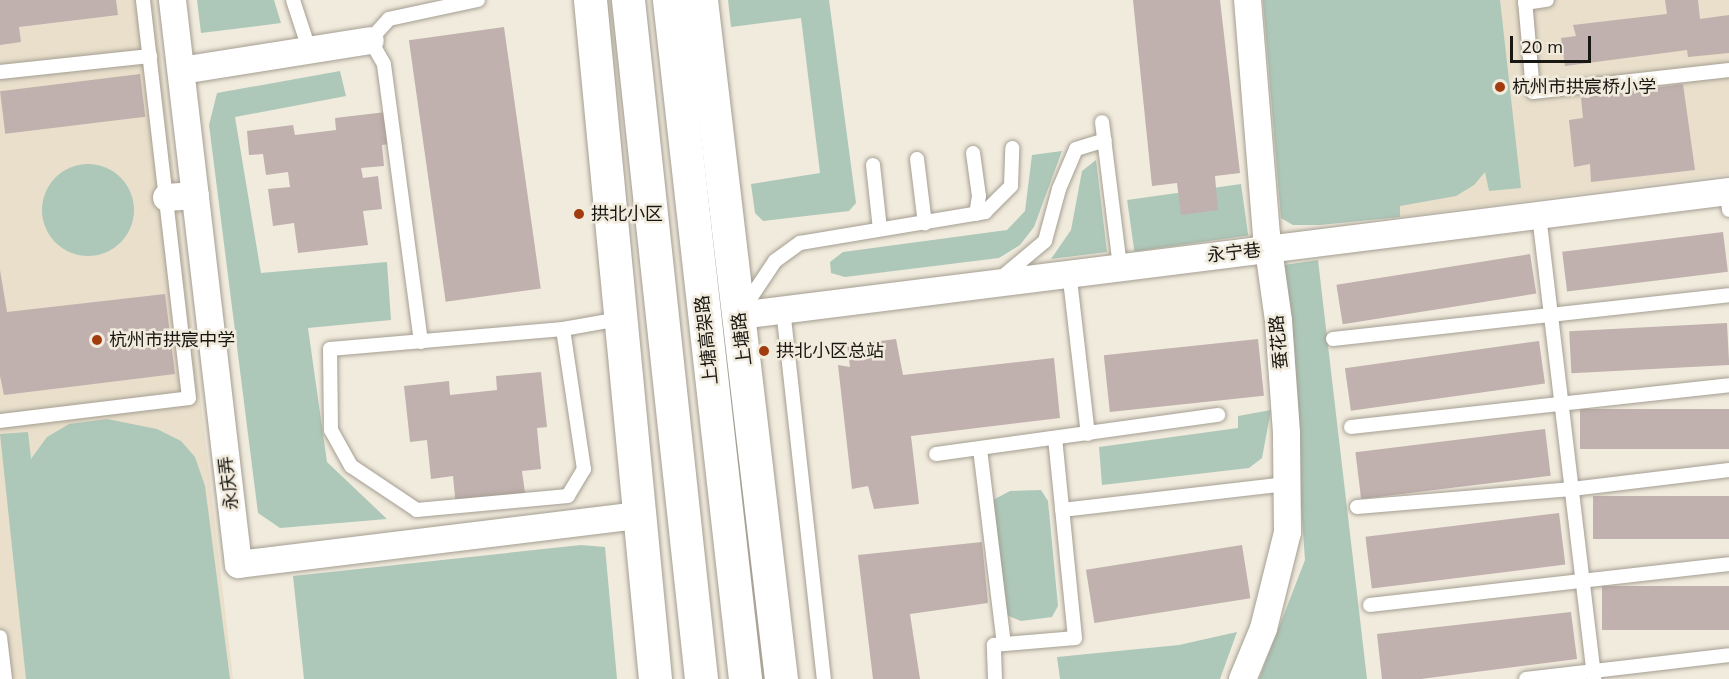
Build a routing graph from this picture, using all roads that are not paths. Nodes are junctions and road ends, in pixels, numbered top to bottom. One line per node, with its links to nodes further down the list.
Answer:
1 (143, 0): 14 (lane)
2 (172, 0): 15 (street, 永庆弄)
3 (293, 0): 13 (lane)
4 (478, 0): 12 (lane)
5 (590, 0): 39 (main road)
6 (628, 0): 67 (main road)
7 (669, 0): 68 (main road, 上塘高架路)
8 (701, 0): 37 (main road, 上塘路)
9 (1247, 0): 31 (street, 蚕花路)
10 (1547, 0): 11 (lane)
11 (1525, 2): 16 (lane)
12 (370, 40): 13 (street); 42 (lane)
13 (309, 50): 15 (street)
14 (150, 56): 17 (lane); 25 (lane)
15 (181, 70): 24 (street, 永庆弄)
16 (1729, 70)
17 (0, 72)
18 (1102, 122): 19 (lane)
19 (1105, 140): 32 (lane); 34 (lane)
20 (1012, 148): 27 (lane)
21 (973, 153): 27 (lane)
22 (916, 159): 29 (lane)
23 (873, 165): 30 (lane)
24 (195, 195): 25 (street); 57 (street, 永庆弄)
25 (166, 197): 46 (lane)
26 (1728, 197): 28 (street, 永宁巷)
27 (976, 214): 29 (lane)
28 (1539, 215): 31 (street, 永宁巷); 38 (lane)
29 (925, 224): 30 (lane)
30 (880, 229): 37 (lane)
31 (1268, 249): 32 (street, 永宁巷); 53 (street, 蚕花路)
32 (1120, 266): 33 (street, 永宁巷)
33 (1069, 271): 34 (street, 永宁巷); 48 (lane)
34 (996, 280): 36 (street, 永宁巷)
35 (1729, 295): 38 (lane)
36 (783, 309): 37 (street, 永宁巷); 70 (lane)
37 (739, 315): 69 (main road, 上塘路)
38 (1551, 315): 41 (lane); 44 (lane)
39 (620, 320): 40 (lane); 57 (main road)
40 (563, 329): 42 (lane); 42 (lane)
41 (1333, 339)
42 (421, 342)
43 (1729, 385): 44 (lane)
44 (1562, 404): 47 (lane); 54 (lane)
45 (1218, 415): 48 (lane)
46 (0, 421)
47 (1351, 427)
48 (1088, 434): 49 (lane)
49 (1055, 439): 50 (lane); 56 (lane)
50 (980, 449): 51 (lane); 62 (lane)
51 (936, 454)
52 (1729, 470): 54 (lane)
53 (1287, 484): 56 (lane); 72 (street, 蚕花路)
54 (1572, 489): 55 (lane); 59 (lane)
55 (1357, 507)
56 (1062, 510): 62 (lane)
57 (639, 515): 66 (main road)
58 (1729, 564): 59 (lane)
59 (1582, 581): 60 (lane); 64 (lane)
60 (1371, 605)
61 (0, 637): 65 (lane)
62 (1004, 644): 71 (lane)
63 (1729, 655): 64 (lane)
64 (1594, 675): 73 (lane)
65 (5, 679)
66 (655, 679)
67 (700, 679)
68 (746, 679)
69 (781, 679)
70 (824, 679)
71 (995, 679)
72 (1242, 679)
73 (1526, 679)

